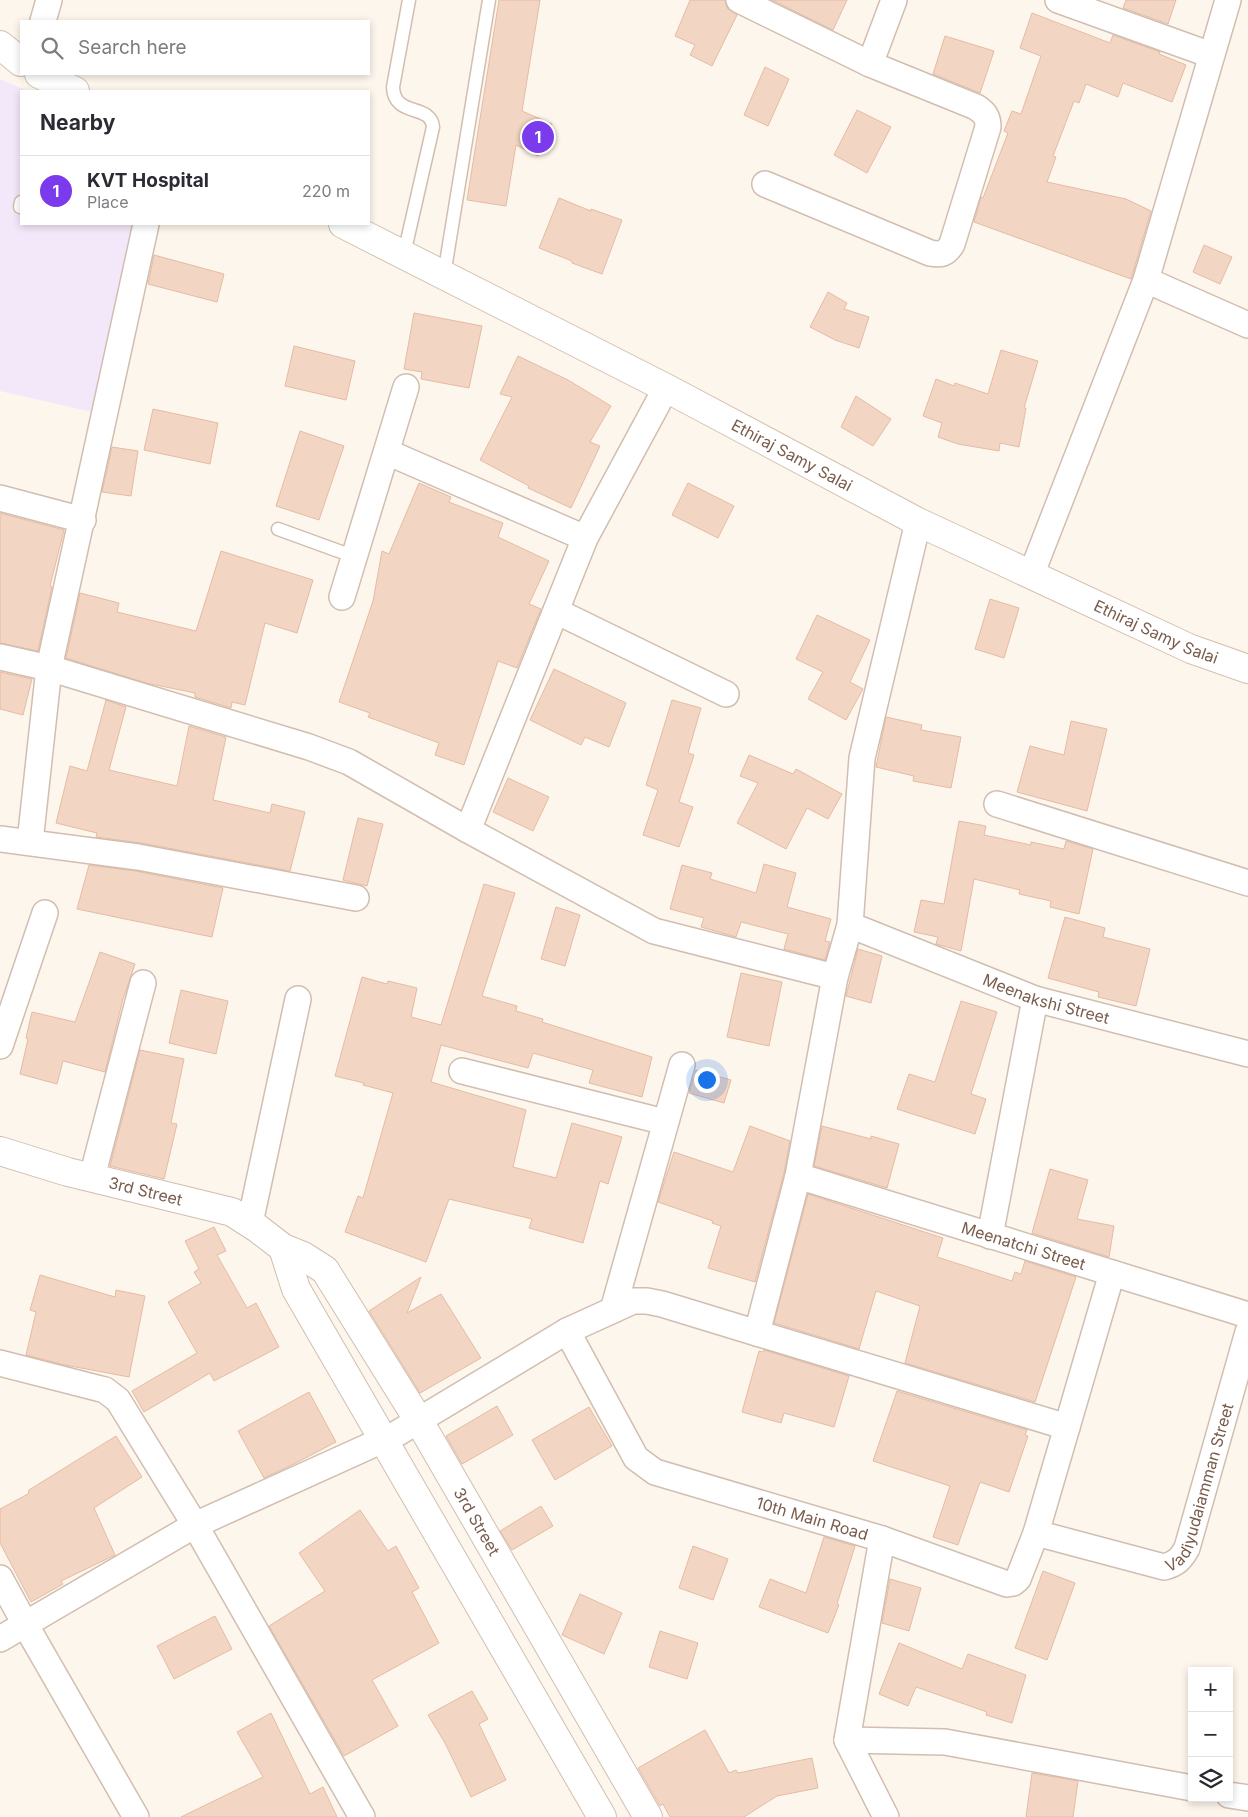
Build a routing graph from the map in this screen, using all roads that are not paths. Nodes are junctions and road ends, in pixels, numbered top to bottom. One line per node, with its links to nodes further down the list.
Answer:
1 (49, 0): 8 (street)
2 (409, 0): 16 (lane)
3 (490, 0): 17 (lane)
4 (739, 0): 12 (street)
5 (894, 0): 12 (street)
6 (1058, 0): 10 (street)
7 (1228, 0): 10 (street)
8 (43, 20)
9 (0, 45): 11 (street)
10 (1211, 55): 18 (street)
11 (20, 61)
12 (870, 64): 13 (street)
13 (765, 184)
14 (146, 225): 24 (street)
15 (346, 225): 16 (street, Ethiraj Samy Salai)
16 (404, 254): 17 (street, Ethiraj Samy Salai)
17 (444, 275): 21 (street, Ethiraj Samy Salai)
18 (1146, 280): 19 (street); 29 (street)
19 (1248, 325)
20 (406, 387): 22 (street)
21 (666, 388): 25 (street, Ethiraj Samy Salai); 27 (street)
22 (387, 452): 27 (street); 28 (street)
23 (0, 498): 24 (street)
24 (83, 520): 33 (street)
25 (918, 522): 29 (street, Ethiraj Samy Salai); 43 (street)
26 (278, 529): 28 (lane)
27 (585, 538): 31 (street)
28 (355, 556): 30 (street)
29 (1031, 575): 34 (street, Ethiraj Samy Salai)
30 (342, 598)
31 (556, 612): 35 (street); 37 (street)
32 (0, 657): 33 (street)
33 (49, 668): 37 (street); 39 (street)
34 (1248, 669)
35 (726, 694)
36 (997, 804): 40 (street)
37 (468, 830): 44 (street)
38 (0, 839): 39 (street)
39 (30, 842): 41 (street)
40 (1248, 883)
41 (356, 898)
42 (45, 913): 48 (street)
43 (850, 925): 44 (street); 47 (street, Meenakshi Street)
44 (835, 977): 54 (street)
45 (143, 984): 55 (street)
46 (298, 999): 56 (street)
47 (1035, 999): 49 (street, Meenakshi Street); 57 (street)
48 (0, 1046)
49 (1248, 1054)
50 (682, 1065): 52 (street)
51 (462, 1072): 52 (street)
52 (665, 1122): 60 (street)
53 (0, 1151): 55 (street, 3rd Street)
54 (798, 1176): 57 (street, Meenatchi Street); 64 (street)
55 (92, 1177): 56 (street, 3rd Street)
56 (250, 1224): 58 (street, 3rd Street)
57 (990, 1236): 59 (street, Meenatchi Street)
58 (283, 1248): 66 (street, 3rd Street); 68 (street)
59 (1112, 1273): 61 (street, Meenatchi Street); 67 (street)
60 (613, 1310): 62 (street); 64 (street)
61 (1248, 1315)
62 (568, 1331): 66 (street); 71 (street, 10th Main Road)
63 (1248, 1332): 70 (street, Vadiyudaiamman Street)
64 (757, 1333): 67 (street)
65 (0, 1364): 69 (street)
66 (419, 1421): 68 (street); 82 (street, 3rd Street)
67 (1067, 1428): 70 (street)
68 (382, 1440): 69 (street); 81 (street)
69 (195, 1525): 73 (street); 80 (street)
70 (1036, 1533): 71 (street)
71 (882, 1539): 75 (street, 10th Main Road)
72 (0, 1578): 73 (street)
73 (25, 1624): 74 (street); 79 (street)
74 (0, 1639)
75 (847, 1740): 76 (street); 83 (street)
76 (1188, 1787)
77 (1233, 1796): 78 (street)
78 (1248, 1798)
79 (136, 1817)
80 (362, 1817)
81 (602, 1817)
82 (648, 1817)
83 (886, 1817)

